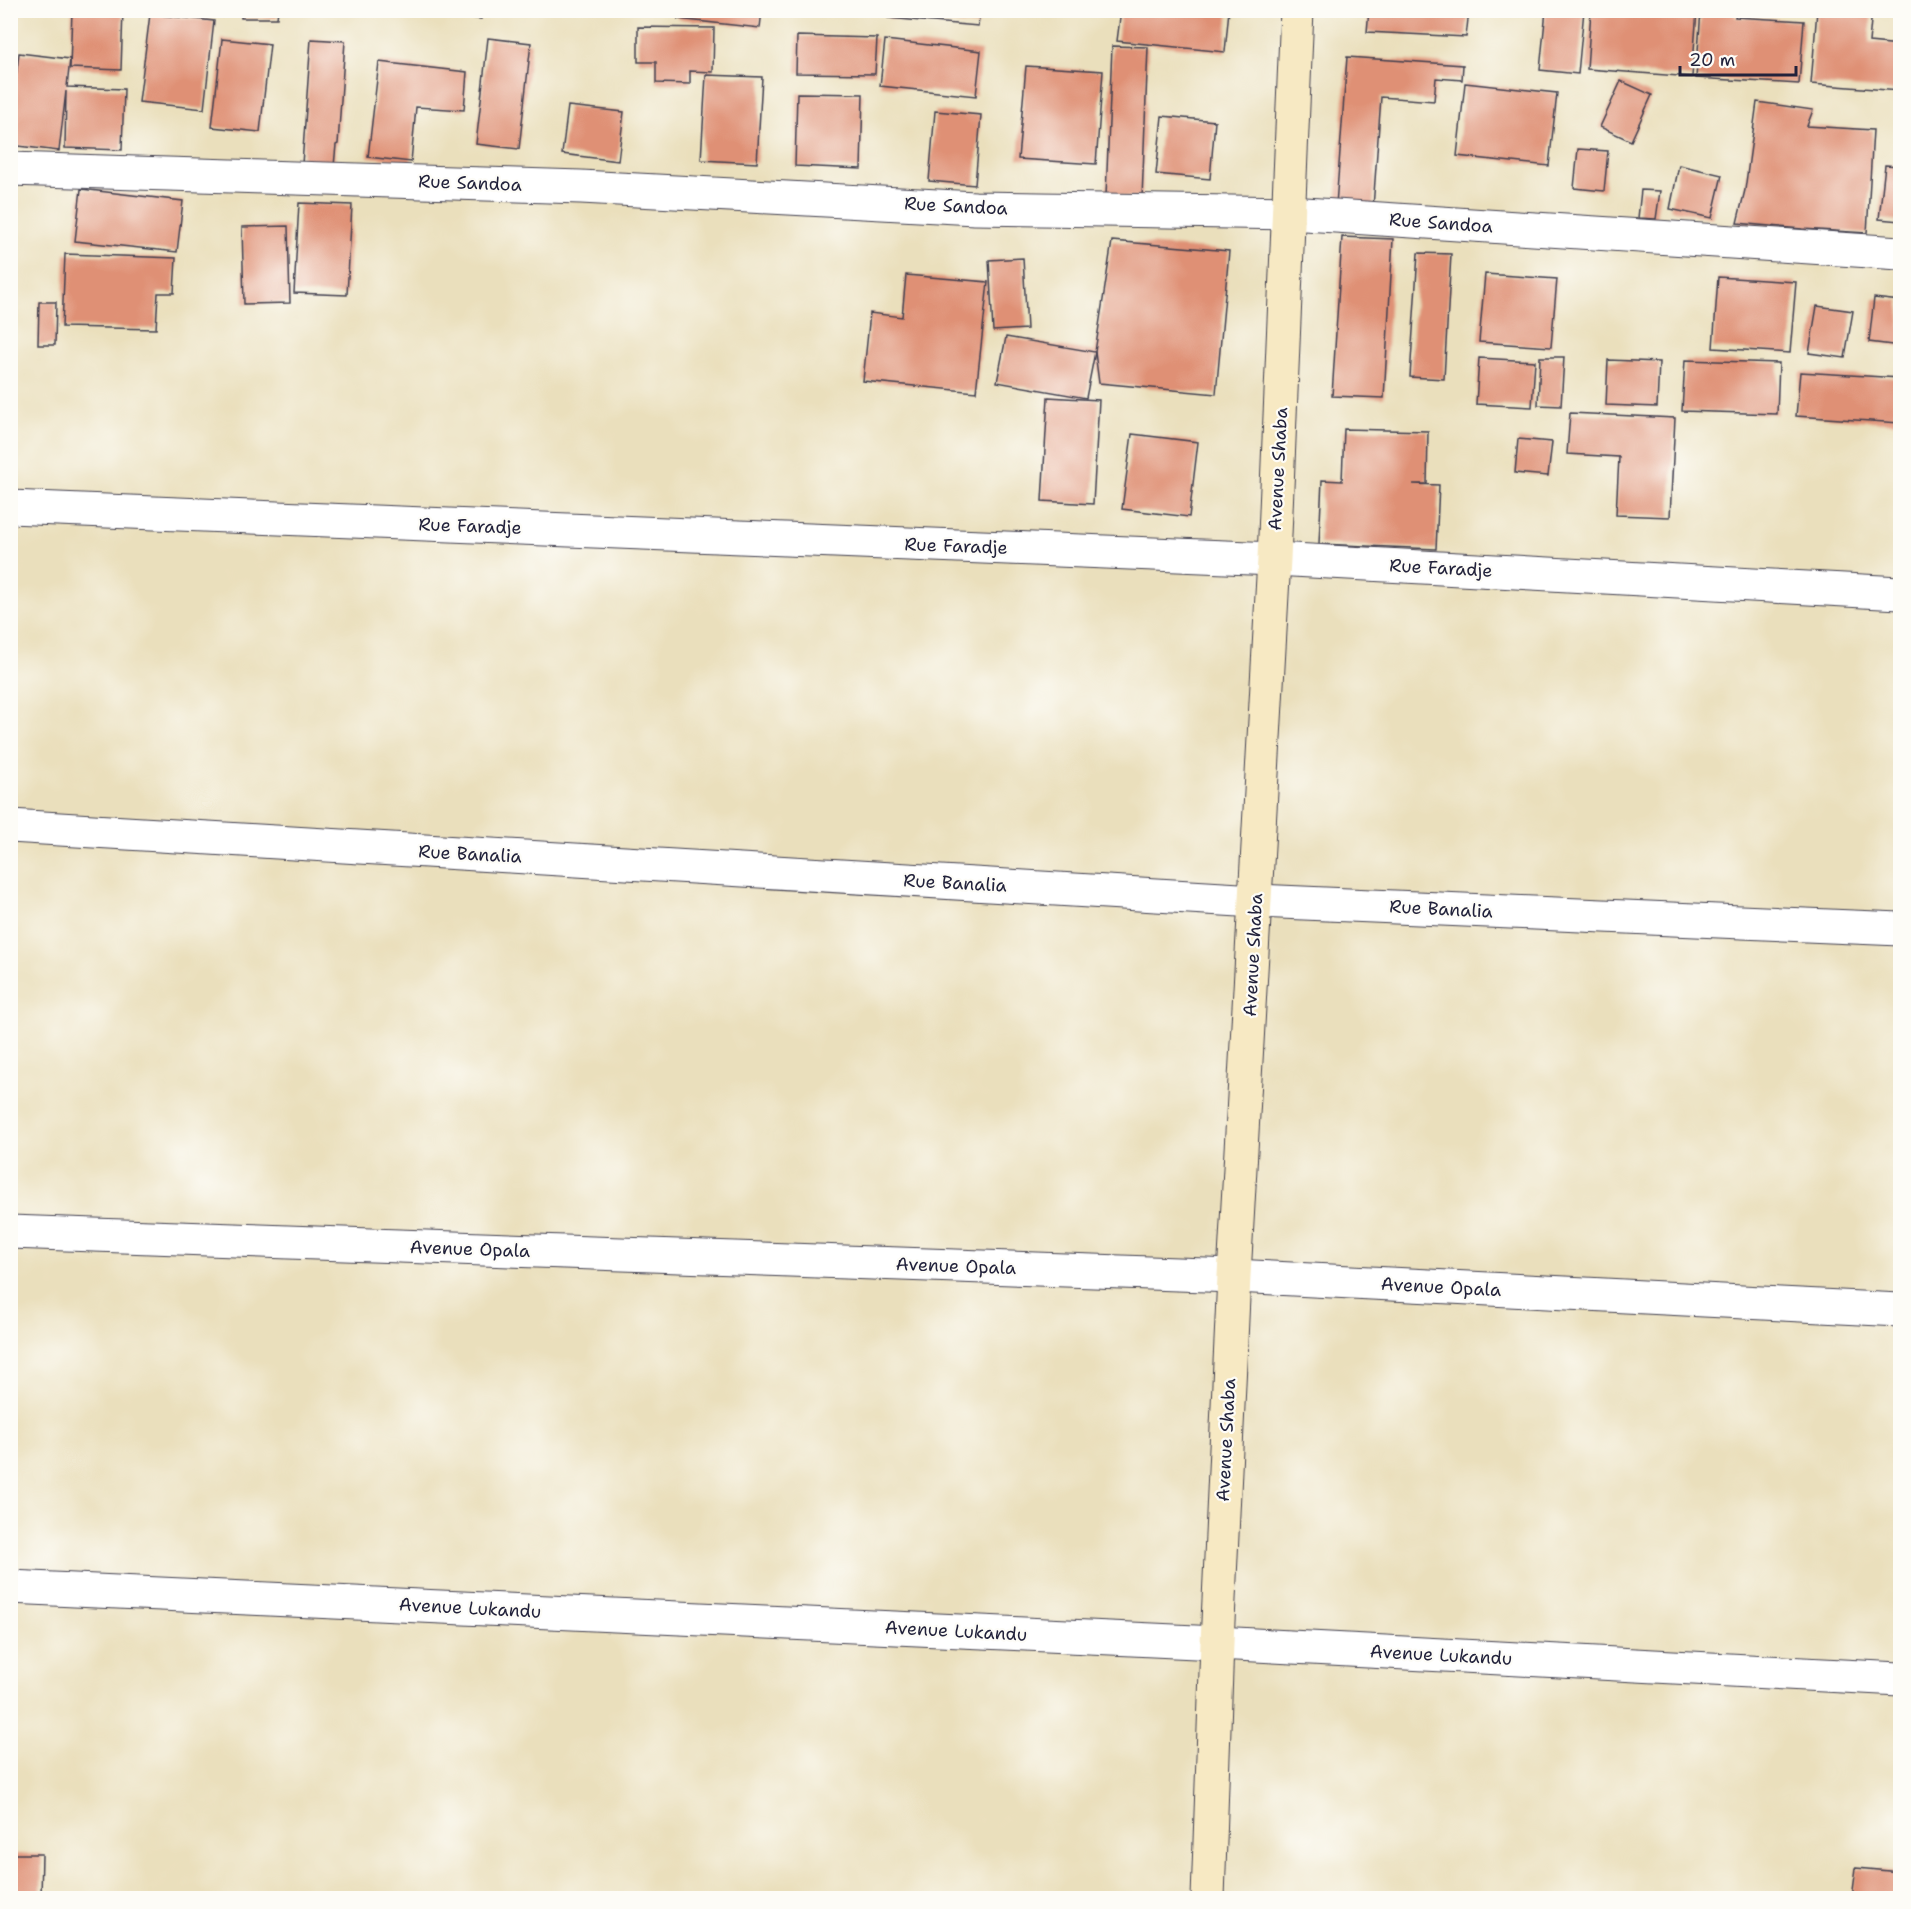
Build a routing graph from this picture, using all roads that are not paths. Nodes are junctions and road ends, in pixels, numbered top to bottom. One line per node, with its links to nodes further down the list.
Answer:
1 (1298, 10): 3 (street, Avenue Shaba)
2 (10, 169): 3 (street, Rue Sandoa)
3 (1290, 213): 4 (street, Rue Sandoa); 6 (street, Avenue Shaba)
4 (1900, 253)
5 (10, 507): 6 (street, Rue Faradje)
6 (1274, 559): 7 (street, Rue Faradje); 9 (street, Avenue Shaba)
7 (1900, 593)
8 (10, 826): 9 (street, Rue Banalia)
9 (1256, 901): 10 (street, Rue Banalia); 12 (street, Avenue Shaba)
10 (1900, 929)
11 (10, 1232): 12 (street, Avenue Opala)
12 (1234, 1276): 13 (street, Avenue Opala); 15 (street, Avenue Shaba)
13 (1900, 1310)
14 (10, 1587): 15 (street, Avenue Lukandu)
15 (1217, 1643): 16 (street, Avenue Lukandu); 17 (street, Avenue Shaba)
16 (1900, 1679)
17 (1208, 1899)

